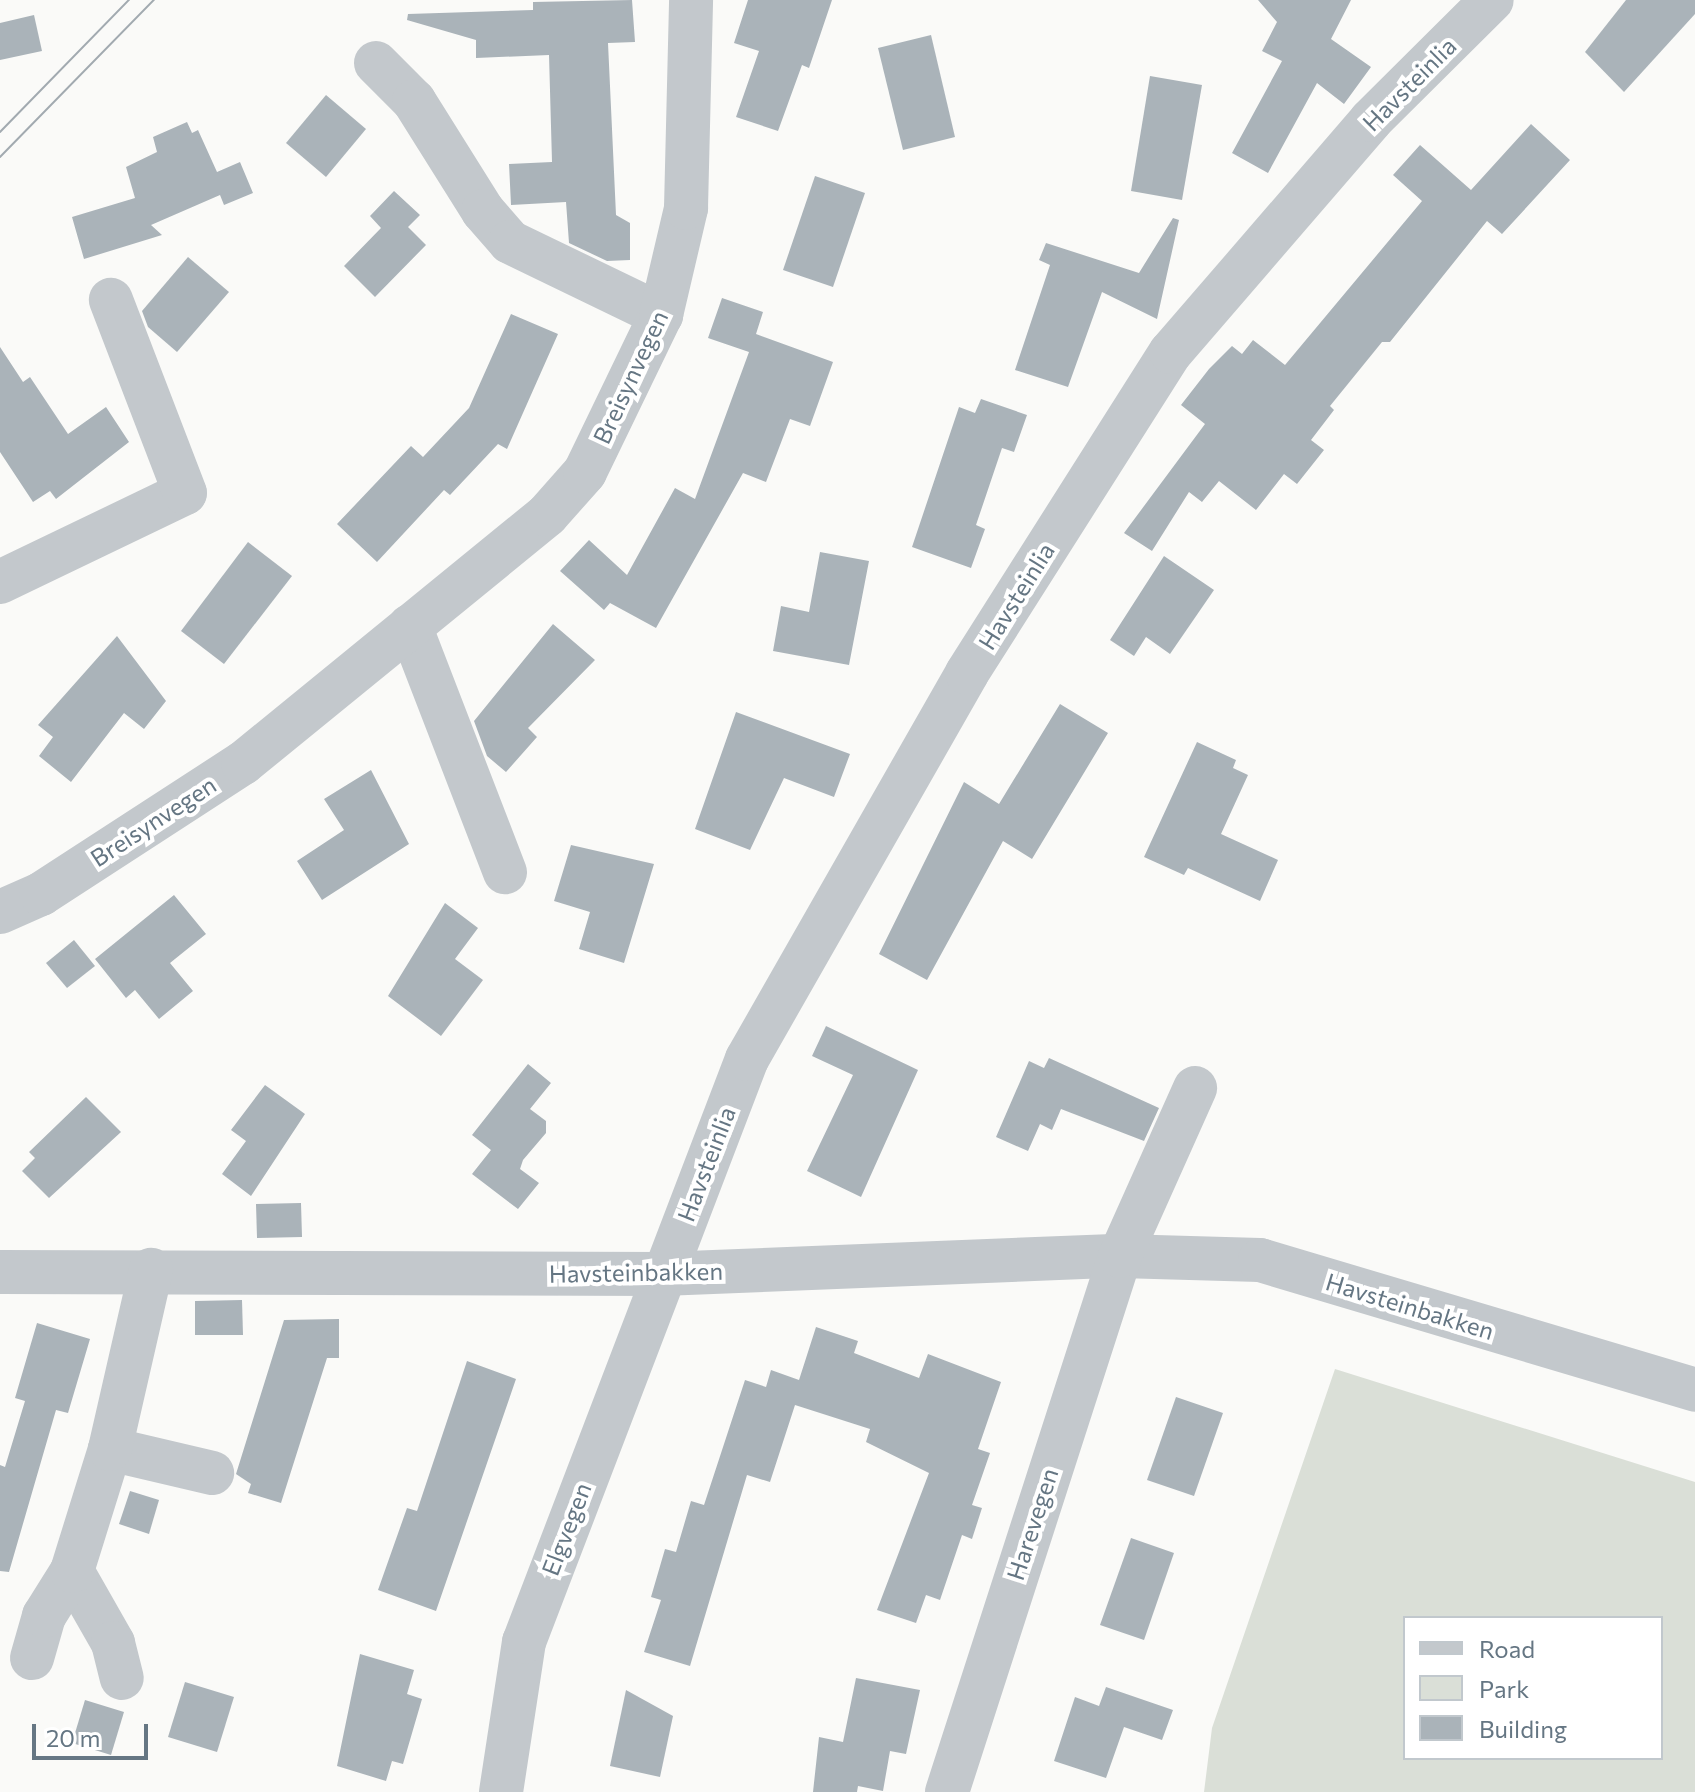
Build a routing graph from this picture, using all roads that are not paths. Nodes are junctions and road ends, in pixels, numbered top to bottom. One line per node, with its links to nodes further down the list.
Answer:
1 (691, 0): 5 (street, Breisynvegen)
2 (1492, 0): 14 (street, Havsteinlia)
3 (376, 63): 5 (street)
4 (111, 300): 6 (street)
5 (661, 315): 7 (street, Breisynvegen)
6 (0, 582)
7 (410, 626): 8 (street); 9 (street, Breisynvegen)
8 (505, 872)
9 (0, 912)
10 (1195, 1088): 11 (street)
11 (1120, 1256): 14 (street, Havsteinbakken); 15 (street, Havsteinbakken); 22 (street, Harevegen)
12 (151, 1270): 13 (street, Havsteinbakken); 14 (street, Havsteinbakken); 16 (street)
13 (0, 1272)
14 (662, 1274): 21 (street, Elgvegen)
15 (1695, 1390)
16 (110, 1449): 17 (street); 18 (street)
17 (212, 1473)
18 (72, 1571): 19 (street); 20 (street)
19 (32, 1658)
20 (122, 1678)
21 (501, 1792)
22 (947, 1792)

